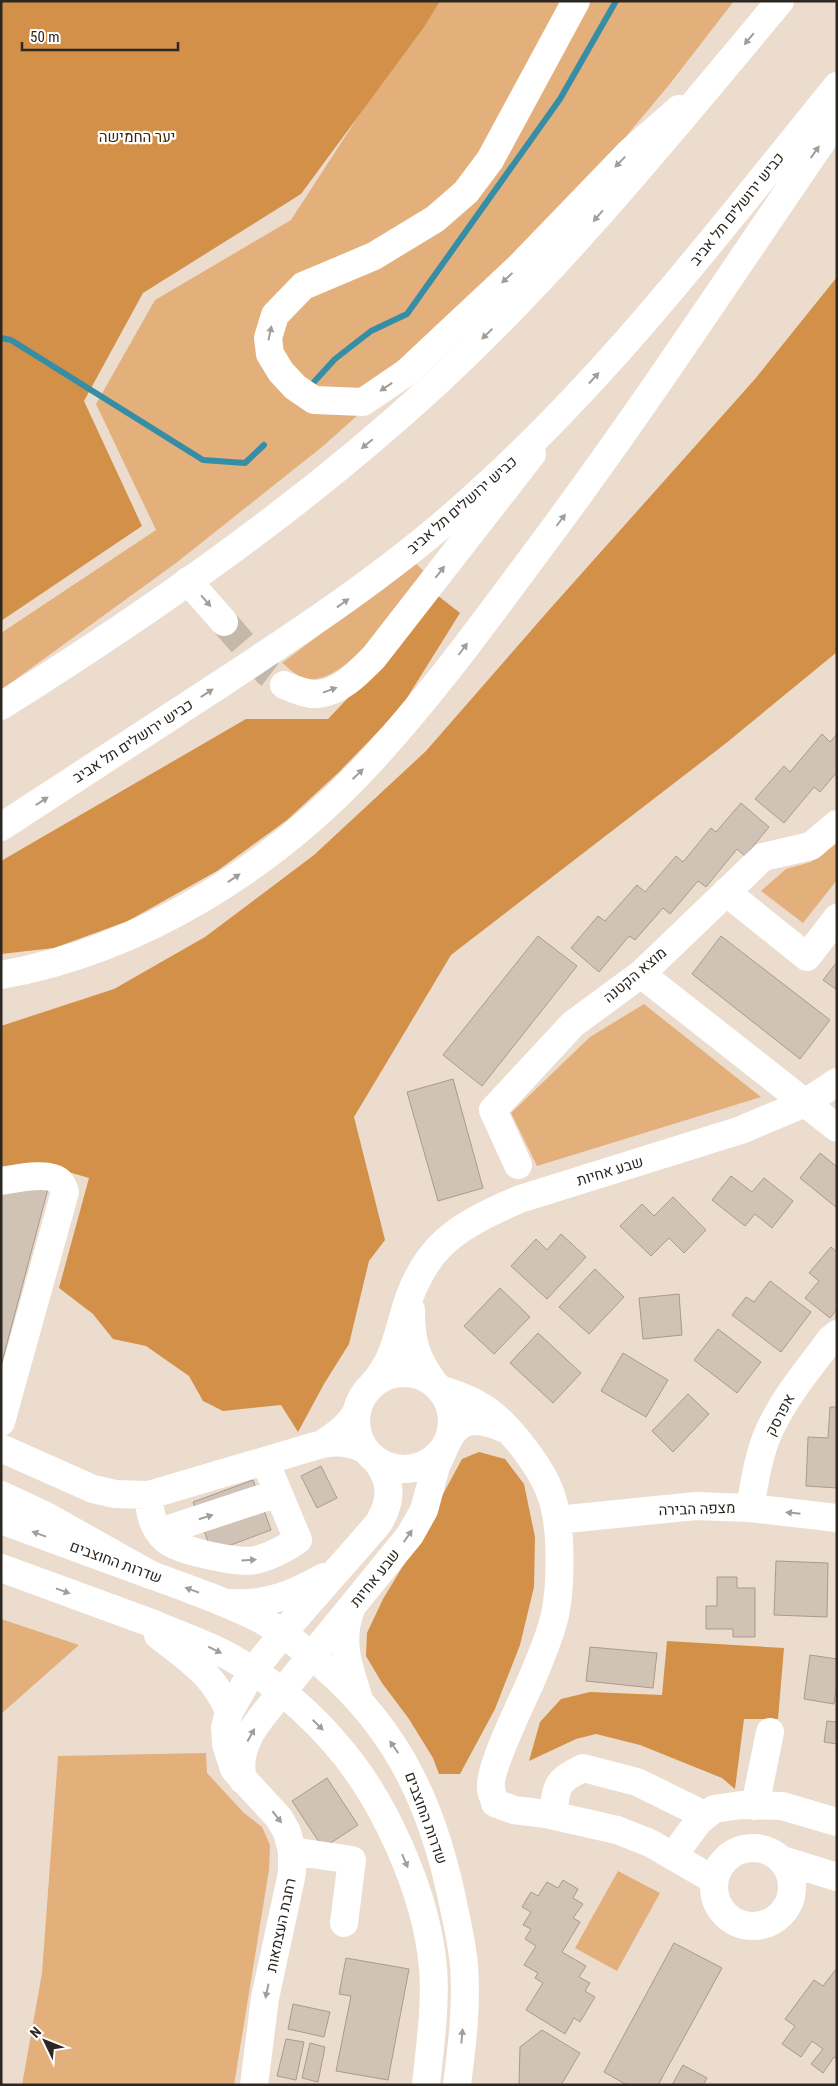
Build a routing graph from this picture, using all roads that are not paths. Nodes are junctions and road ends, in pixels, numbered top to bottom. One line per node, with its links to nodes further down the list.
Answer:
1 (576, 1): 3 (main road, one-way to 1)
2 (780, 1): 3 (main road, one-way to 3)
3 (722, 71): 7 (main road, one-way to 7)
4 (837, 86): 6 (main road, כביש ירושלים תל אביב, one-way to 4)
5 (837, 120): 14 (main road, one-way to 5)
6 (575, 398): 9 (main road, one-way to 6); 12 (main road, כביש ירושלים תל אביב, one-way to 6)
7 (188, 581): 8 (main road, one-way to 8); 10 (main road)
8 (224, 622)
9 (284, 685)
10 (1, 706)
11 (837, 824): 13 (main road, מוצא הקטנה)
12 (1, 828)
13 (726, 892): 15 (main road); 16 (main road, מוצא הקטנה)
14 (192, 904): 17 (main road); 18 (main road)
15 (837, 918)
16 (641, 974): 20 (main road); 22 (main road, מוצא הקטנה)
17 (1, 975)
18 (1, 994)
19 (837, 1082): 20 (main road, שבע אחיות)
20 (805, 1103): 21 (main road); 24 (main road, שבע אחיות)
21 (837, 1128)
22 (518, 1164)
23 (1, 1181): 29 (main road)
24 (411, 1294): 26 (main road, שבע אחיות); 27 (main road, שבע אחיות)
25 (837, 1334): 39 (main road, אפרסק)
26 (372, 1385): 27 (main road); 28 (main road)
27 (437, 1386): 30 (main road); 31 (main road)
28 (357, 1411): 32 (main road); 34 (main road)
29 (1, 1422)
30 (516, 1438): 31 (main road); 42 (main road)
31 (447, 1442): 34 (main road); 48 (main road, שבע אחיות, one-way to 31)
32 (322, 1444): 34 (main road); 35 (main road)
33 (1, 1448): 37 (main road)
34 (371, 1456): 44 (main road)
35 (265, 1461): 36 (main road); 37 (main road)
36 (278, 1493): 43 (main road, one-way to 36); 43 (main road, one-way to 36)
37 (149, 1495): 43 (main road)
38 (1, 1496): 46 (main road)
39 (750, 1508): 40 (main road, מצפה הבירה, one-way to 39); 42 (main road, מצפה הבירה)
40 (837, 1518)
41 (1, 1520): 46 (main road, שדרות החוצבים, one-way to 41)
42 (557, 1520): 59 (main road)
43 (160, 1532)
44 (342, 1566): 47 (main road); 50 (main road)
45 (1, 1568): 49 (main road, one-way to 49)
46 (151, 1575): 47 (main road, שדרות החוצבים, one-way to 46)
47 (224, 1603): 50 (main road, שדרות החוצבים)
48 (352, 1607): 51 (main road, שבע אחיות); 54 (main road)
49 (138, 1618): 52 (main road, one-way to 52); 55 (main road)
50 (283, 1633): 51 (main road, שדרות החוצבים); 52 (main road)
51 (311, 1655): 53 (main road, שבע אחיות); 54 (main road, שדרות החוצבים)
52 (252, 1672): 53 (main road); 55 (main road, רחבת העצמאות)
53 (282, 1692): 57 (main road, one-way to 53); 69 (main road, one-way to 69)
54 (360, 1702): 70 (main road, שדרות החוצבים, one-way to 54)
55 (229, 1712): 57 (main road, רחבת העצמאות)
56 (770, 1732): 58 (main road)
57 (244, 1781): 62 (main road, רחבת העצמאות, one-way to 62)
58 (755, 1806): 60 (main road); 61 (main road)
59 (553, 1815): 60 (main road); 63 (main road)
60 (698, 1822): 63 (main road)
61 (837, 1822)
62 (292, 1851): 67 (main road); 68 (main road, רחבת העצמאות, one-way to 68)
63 (673, 1856): 66 (main road)
64 (782, 1860): 65 (main road); 66 (main road); 66 (main road)
65 (837, 1877)
66 (714, 1880)
67 (344, 1923)
68 (254, 2085)
69 (426, 2085)
70 (457, 2085)

